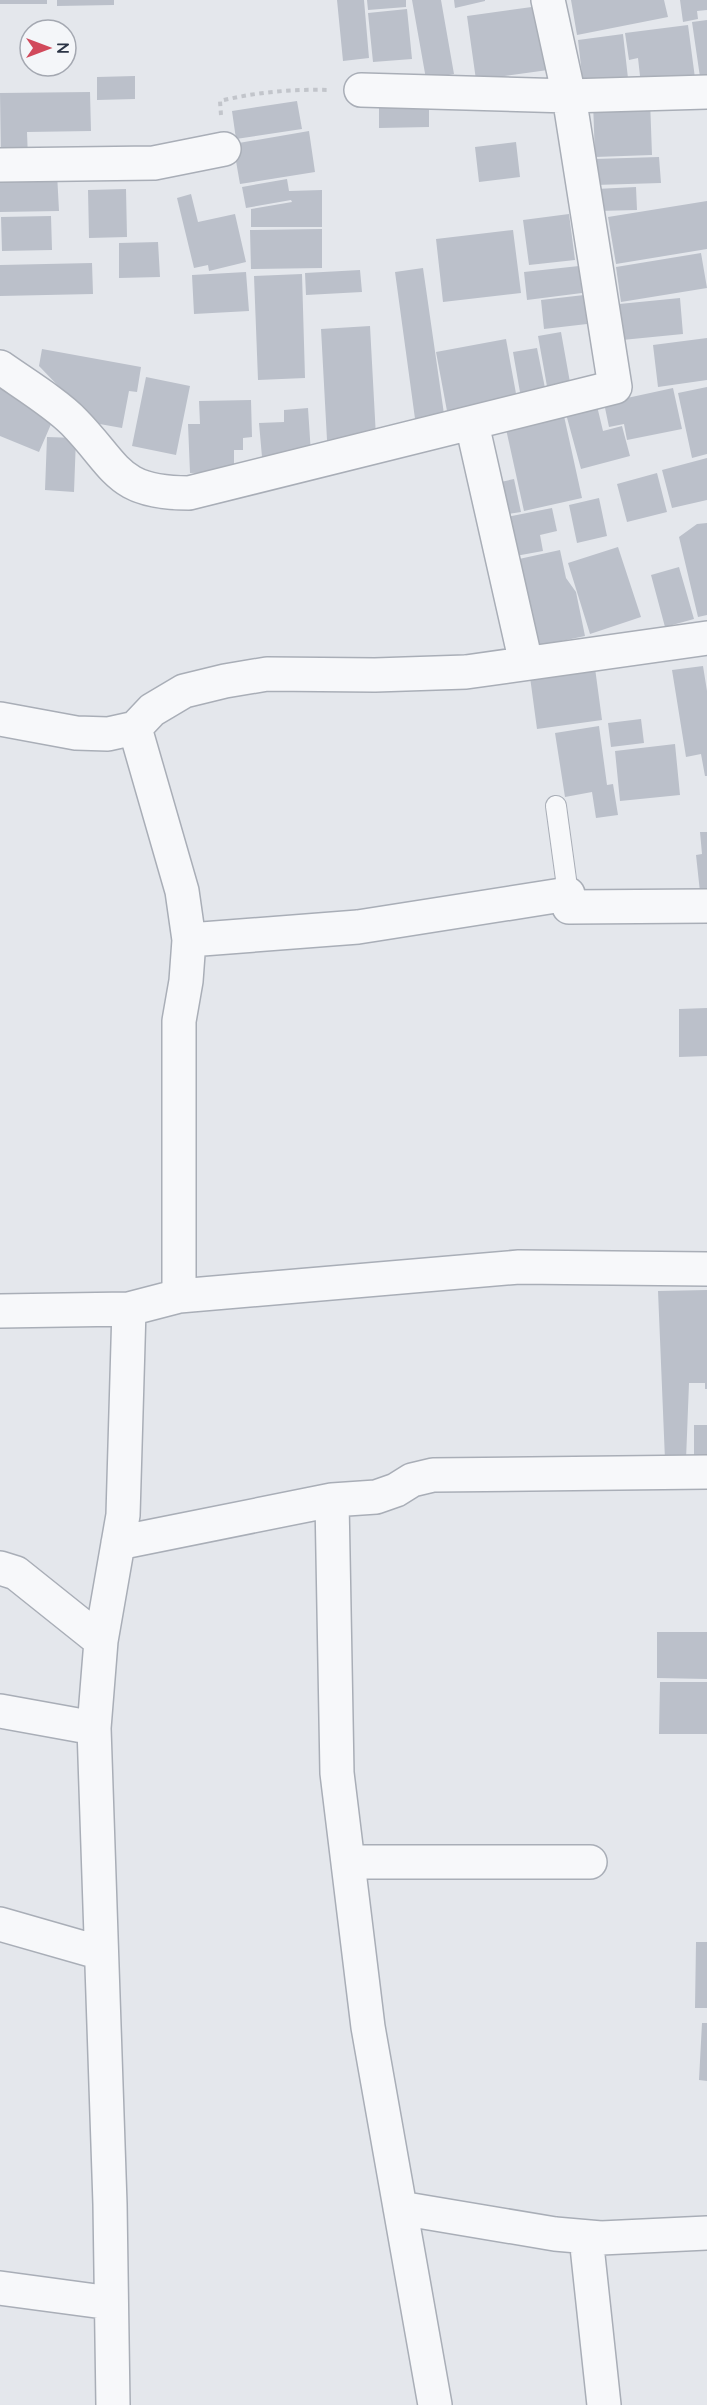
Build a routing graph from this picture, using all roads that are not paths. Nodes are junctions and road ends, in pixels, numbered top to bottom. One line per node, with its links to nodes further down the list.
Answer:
1 (548, 0): 4 (street)
2 (361, 90): 4 (street)
3 (707, 92): 4 (street)
4 (569, 96): 8 (street)
5 (224, 149): 6 (street)
6 (0, 165)
7 (0, 367): 8 (street)
8 (472, 424): 10 (street)
9 (707, 638): 10 (street)
10 (526, 663): 12 (street)
11 (0, 719): 12 (street)
12 (135, 728): 16 (street)
13 (556, 806): 14 (lane)
14 (568, 894): 15 (street); 16 (street)
15 (707, 906)
16 (189, 940): 18 (street)
17 (707, 1269): 18 (street)
18 (179, 1296): 19 (street)
19 (129, 1309): 20 (street); 23 (street)
20 (0, 1311)
21 (707, 1472): 22 (street)
22 (332, 1500): 23 (street); 28 (street)
23 (118, 1543): 25 (street)
24 (0, 1568): 25 (street)
25 (100, 1641): 27 (street)
26 (0, 1711): 27 (street)
27 (94, 1728): 31 (street)
28 (348, 1862): 29 (street); 32 (street)
29 (590, 1862)
30 (0, 1924): 31 (street)
31 (101, 1953): 36 (street)
32 (400, 2208): 34 (street); 38 (street)
33 (707, 2233): 34 (street)
34 (586, 2236): 39 (street)
35 (0, 2288): 36 (street)
36 (111, 2303): 37 (street)
37 (113, 2405)
38 (435, 2405)
39 (604, 2405)

